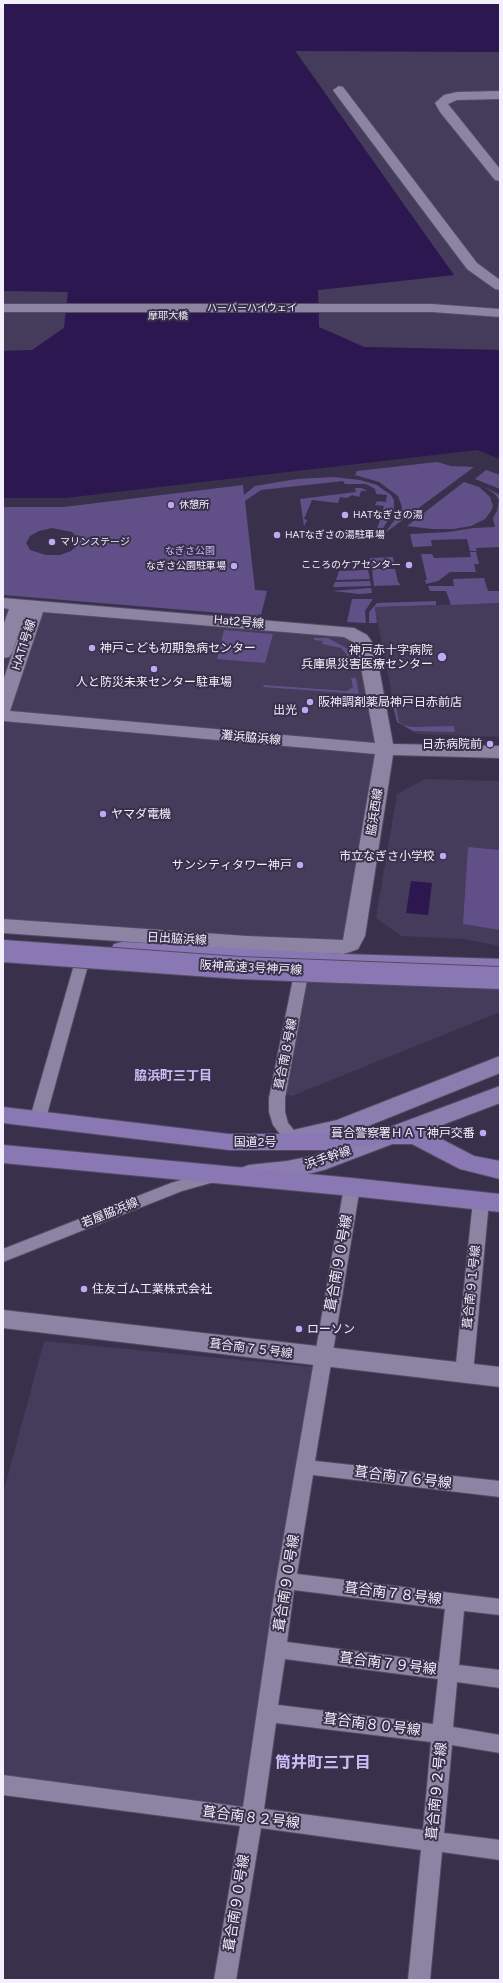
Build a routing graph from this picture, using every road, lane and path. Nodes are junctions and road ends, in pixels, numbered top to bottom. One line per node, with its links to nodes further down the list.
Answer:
1 (339, 90): 4 (street)
2 (500, 95): 3 (street)
3 (500, 177)
4 (500, 286)
5 (3, 302): 6 (street, ハーバーハイウェイ)
6 (500, 305)
7 (3, 308): 8 (street, ハーバーハイウェイ)
8 (500, 313)
9 (3, 316): 10 (street, 摩耶大橋)
10 (500, 321)
11 (11, 603): 12 (street, Hat2号線); 13 (street, HAT1号線)
12 (37, 605): 14 (street, HAT1号線); 18 (street, Hat2号線)
13 (3, 653)
14 (3, 708)
15 (3, 716): 18 (street, 灘浜脇浜線)
16 (3, 729): 18 (street, 灘浜脇浜線)
17 (500, 752): 18 (street, 灘浜脇浜線)
18 (384, 755): 19 (street, 灘浜脇浜線); 22 (street, 脇浜西線)
19 (500, 765)
20 (3, 926): 22 (street, 日出脇浜線)
21 (3, 940): 26 (highway, 阪神高速3号神戸線)
22 (351, 944)
23 (3, 952): 24 (street); 27 (highway, 阪神高速3号神戸線, bridge)
24 (83, 958): 25 (street); 32 (street)
25 (303, 964): 28 (street); 35 (street, 葺合南８号線)
26 (500, 966)
27 (500, 978)
28 (500, 982)
29 (500, 1064): 35 (main road, 浜手幹線)
30 (500, 1094): 33 (main road, 浜手幹線)
31 (3, 1115): 32 (highway, 国道2号)
32 (38, 1118): 36 (highway, 国道2号)
33 (436, 1119): 34 (main road, 浜手幹線); 37 (street)
34 (393, 1135): 36 (highway, 国道2号); 37 (highway, 国道2号); 40 (main road, 浜手幹線)
35 (293, 1139): 36 (main road, 浜手幹線)
36 (229, 1142)
37 (439, 1149): 39 (highway, 国道2号)
38 (3, 1154): 40 (highway)
39 (500, 1170)
40 (218, 1175): 41 (highway); 43 (street, 若屋脇浜線)
41 (352, 1187): 42 (highway); 45 (street, 葺合南９０号線)
42 (490, 1202): 46 (street, 葺合南９１号線)
43 (3, 1256)
44 (3, 1319): 45 (street, 葺合南７５号線)
45 (323, 1357): 46 (street, 葺合南７５号線); 48 (street, 葺合南９０号線)
46 (464, 1373): 47 (street, 葺合南７５号線)
47 (500, 1376)
48 (305, 1467): 49 (street, 葺合南７６号線); 50 (street, 葺合南９０号線)
49 (500, 1489)
50 (286, 1582): 51 (street, 葺合南７８号線); 53 (street, 葺合南９０号線)
51 (455, 1602): 52 (street, 葺合南７８号線); 54 (street, 葺合南９２号線)
52 (500, 1607)
53 (276, 1649): 54 (street, 葺合南７９号線); 56 (street, 葺合南９０号線)
54 (448, 1672): 55 (street, 葺合南７９号線); 57 (street, 葺合南９２号線)
55 (500, 1679)
56 (267, 1713): 57 (street, 葺合南８０号線); 60 (street, 葺合南９０号線)
57 (442, 1734): 58 (street, 葺合南８０号線); 61 (street, 葺合南９２号線)
58 (500, 1744)
59 (3, 1785): 60 (street, 葺合南８２号線)
60 (252, 1818): 61 (street, 葺合南８２号線); 63 (street, 葺合南９０号線)
61 (432, 1841): 62 (street, 葺合南８２号線); 64 (street, 葺合南９２号線)
62 (500, 1850)
63 (225, 1980)
64 (419, 1980)

